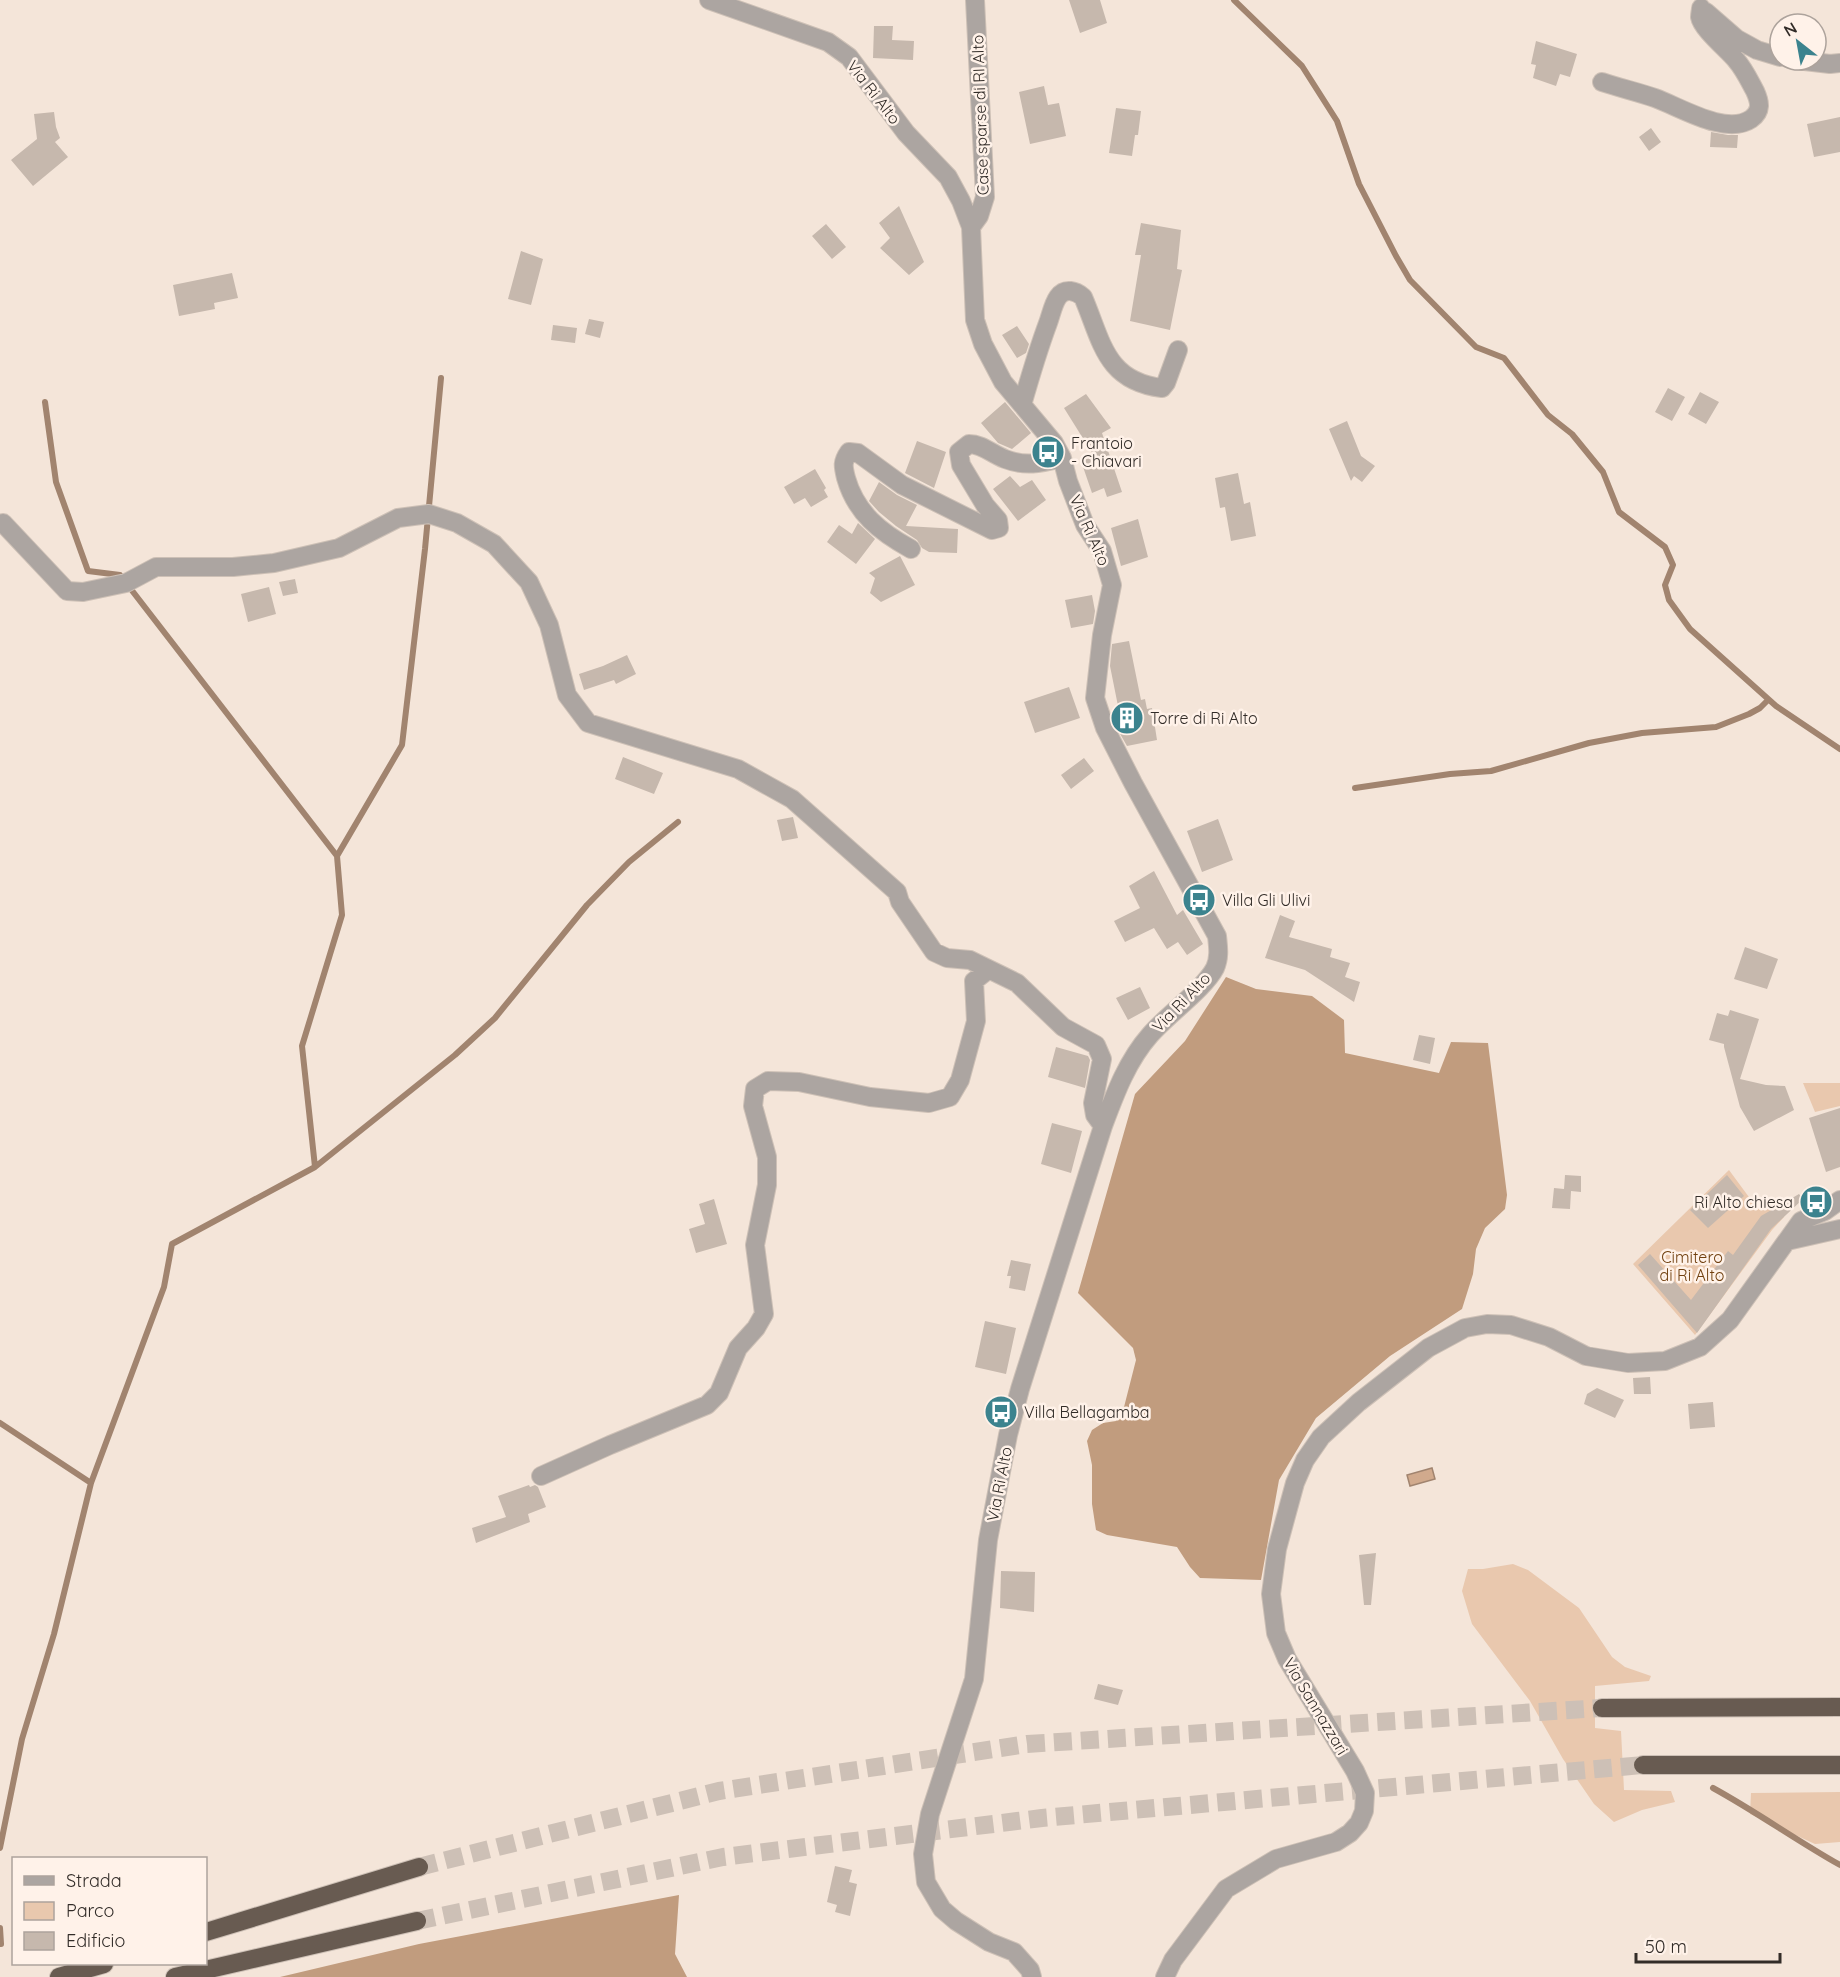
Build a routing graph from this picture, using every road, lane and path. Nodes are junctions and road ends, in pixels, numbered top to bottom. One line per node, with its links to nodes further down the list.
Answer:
1 (709, 0): 6 (street, Via Ri Alto)
2 (975, 0): 6 (street, Case sparse di RI Alto)
3 (1697, 4): 4 (street); 5 (street)
4 (1768, 53)
5 (1602, 82)
6 (970, 227): 8 (street, Via Ri Alto)
7 (1178, 350): 8 (street)
8 (1022, 405): 9 (street, Via Ri Alto)
9 (1062, 458): 11 (street); 13 (street, Via Ri Alto)
10 (3, 523): 12 (street)
11 (911, 549)
12 (988, 970): 13 (street); 17 (street)
13 (1103, 1126): 28 (street, Via Ri Alto)
14 (1840, 1200): 16 (street, Via Sannazzari)
15 (1840, 1229): 16 (street)
16 (1786, 1241): 29 (street, Via Sannazzari)
17 (541, 1476)
18 (1602, 1707): 19 (highway)
19 (1840, 1707)
20 (1643, 1765): 21 (highway)
21 (1840, 1765)
22 (419, 1867): 24 (highway)
23 (417, 1921): 27 (highway)
24 (207, 1932)
25 (101, 1965): 26 (highway)
26 (59, 1977)
27 (174, 1977)
28 (1032, 1977)
29 (1165, 1977)

